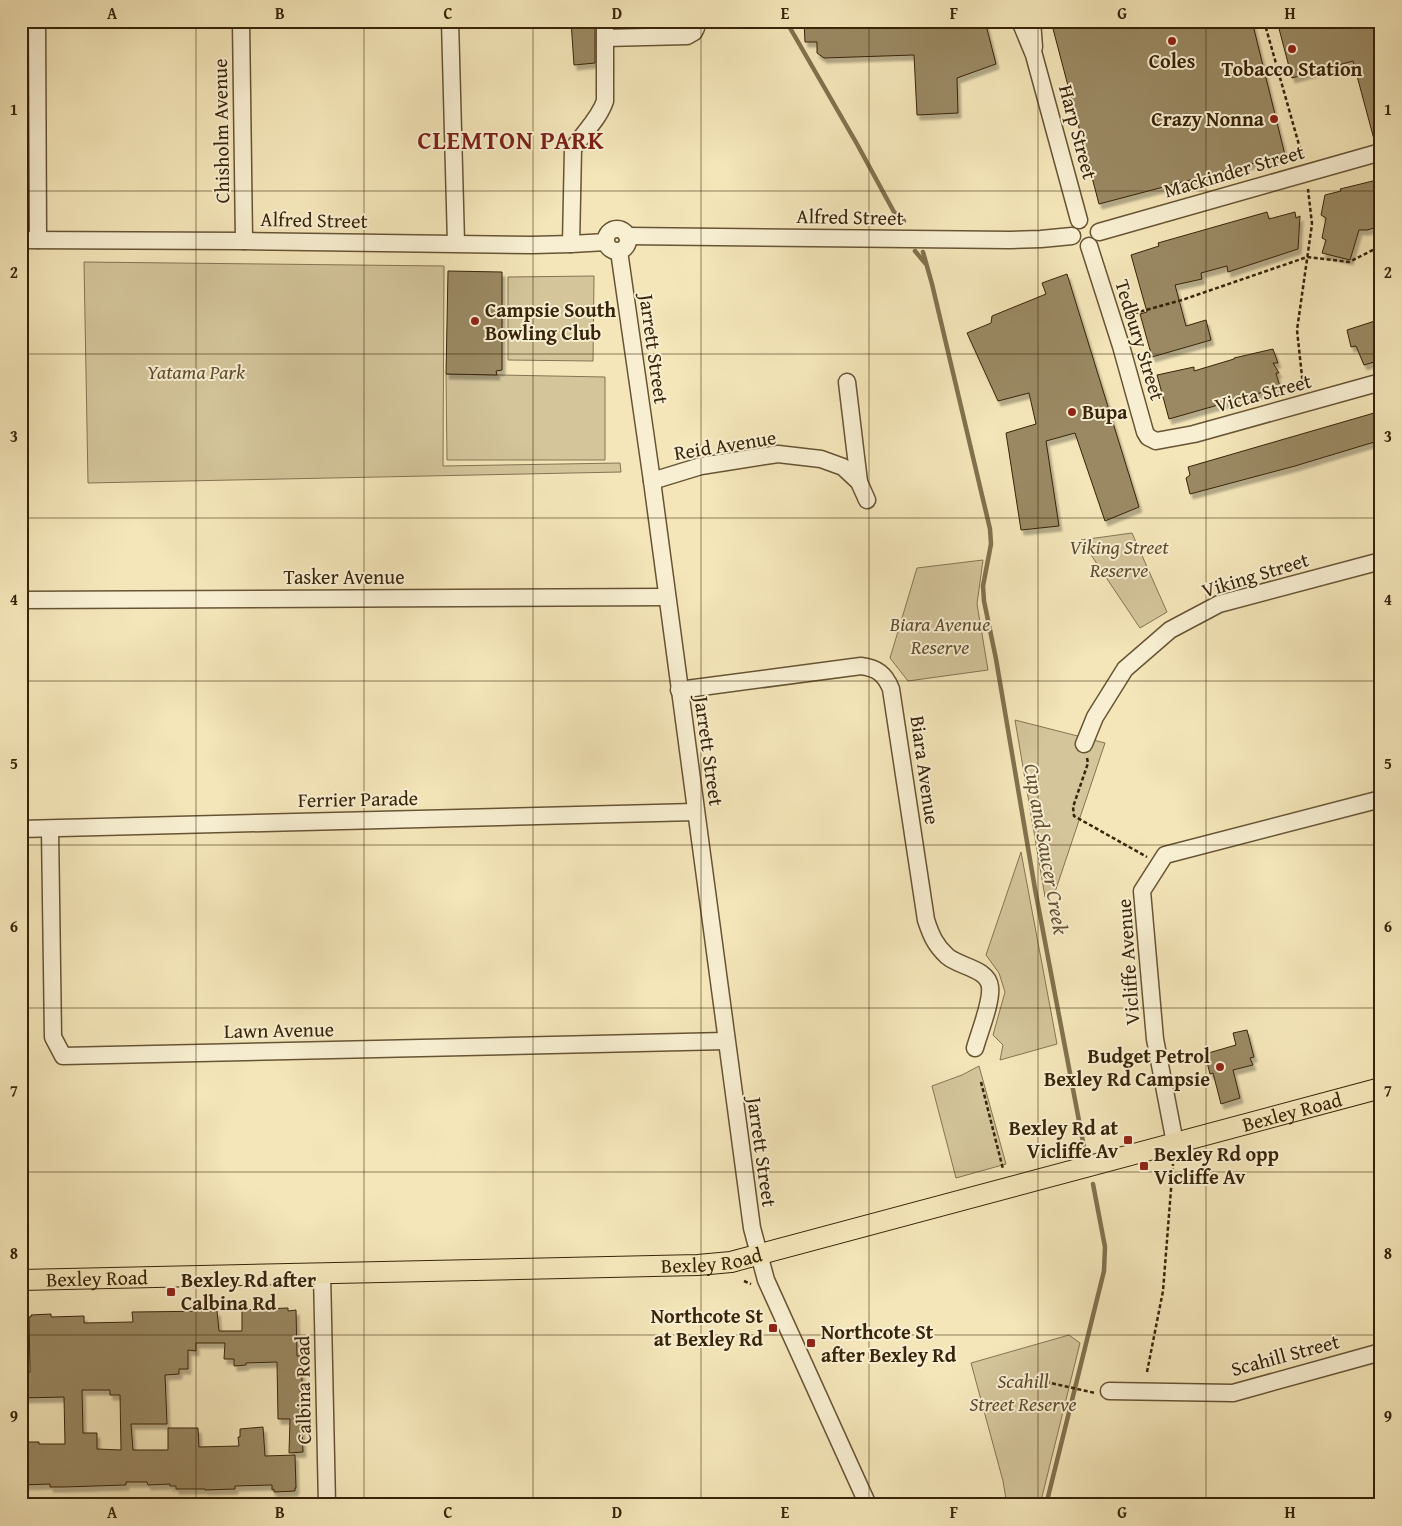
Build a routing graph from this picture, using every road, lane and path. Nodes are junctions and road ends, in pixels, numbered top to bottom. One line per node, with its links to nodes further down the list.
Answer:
1 (38, 21): 16 (street)
2 (241, 21): 18 (street, Chisholm Avenue)
3 (450, 21): 19 (street)
4 (694, 21): 8 (street)
5 (1020, 21): 9 (street, Harp Street)
6 (1032, 21): 9 (street, Harp Street)
7 (1264, 21): 11 (path)
8 (605, 29): 20 (street)
9 (1034, 55): 12 (street, Harp Street)
10 (1381, 152): 11 (street, Mackinder Street)
11 (1307, 173): 13 (street, Mackinder Street); 23 (path)
12 (1079, 220): 13 (street); 14 (street)
13 (1099, 232): 22 (street)
14 (1072, 236): 21 (street, Alfred Street); 22 (street)
15 (21, 240): 16 (street, Alfred Street)
16 (38, 240): 18 (street, Alfred Street)
17 (1381, 240): 23 (path)
18 (244, 241): 19 (street, Alfred Street)
19 (456, 244): 20 (street, Alfred Street)
20 (571, 244): 21 (street, Alfred Street)
21 (613, 246): 29 (street, Jarrett Street)
22 (1089, 246): 28 (street, Tedbury Street)
23 (1307, 257): 24 (path); 27 (path)
24 (1126, 315)
25 (847, 382): 30 (street, Reid Avenue)
26 (1381, 382): 28 (street, Victa Street)
27 (1303, 386)
28 (1156, 441)
29 (652, 481): 30 (street, Reid Avenue); 33 (street, Jarrett Street)
30 (859, 482): 31 (street, Reid Avenue)
31 (868, 500)
32 (1381, 561): 36 (street, Viking Street)
33 (667, 597): 34 (street, Tasker Avenue); 35 (street, Jarrett Street)
34 (21, 600)
35 (679, 690): 38 (street, Jarrett Street); 43 (street, Biara Avenue)
36 (1084, 744): 41 (path)
37 (1381, 799): 41 (street, Vicliffe Avenue)
38 (695, 812): 40 (street, Ferrier Parade); 42 (street, Jarrett Street)
39 (21, 829): 40 (street, Ferrier Parade)
40 (50, 829): 42 (street, Lawn Avenue)
41 (1159, 864): 46 (street, Vicliffe Avenue)
42 (726, 1041): 49 (street, Jarrett Street)
43 (975, 1048)
44 (981, 1082): 48 (path)
45 (1381, 1088): 46 (main road, Bexley Road)
46 (1175, 1143): 49 (main road, Bexley Road)
47 (1173, 1164): 55 (path)
48 (1003, 1169)
49 (759, 1255): 50 (main road, Bexley Road); 60 (street, Jarrett Street)
50 (322, 1273): 51 (main road, Bexley Road); 59 (street, Calbina Road)
51 (21, 1280)
52 (744, 1281): 53 (path)
53 (751, 1284)
54 (1381, 1352): 57 (street, Scahill Street)
55 (1146, 1372)
56 (1033, 1380): 58 (path)
57 (1109, 1391)
58 (1084, 1392)
59 (327, 1505)
60 (868, 1505)

